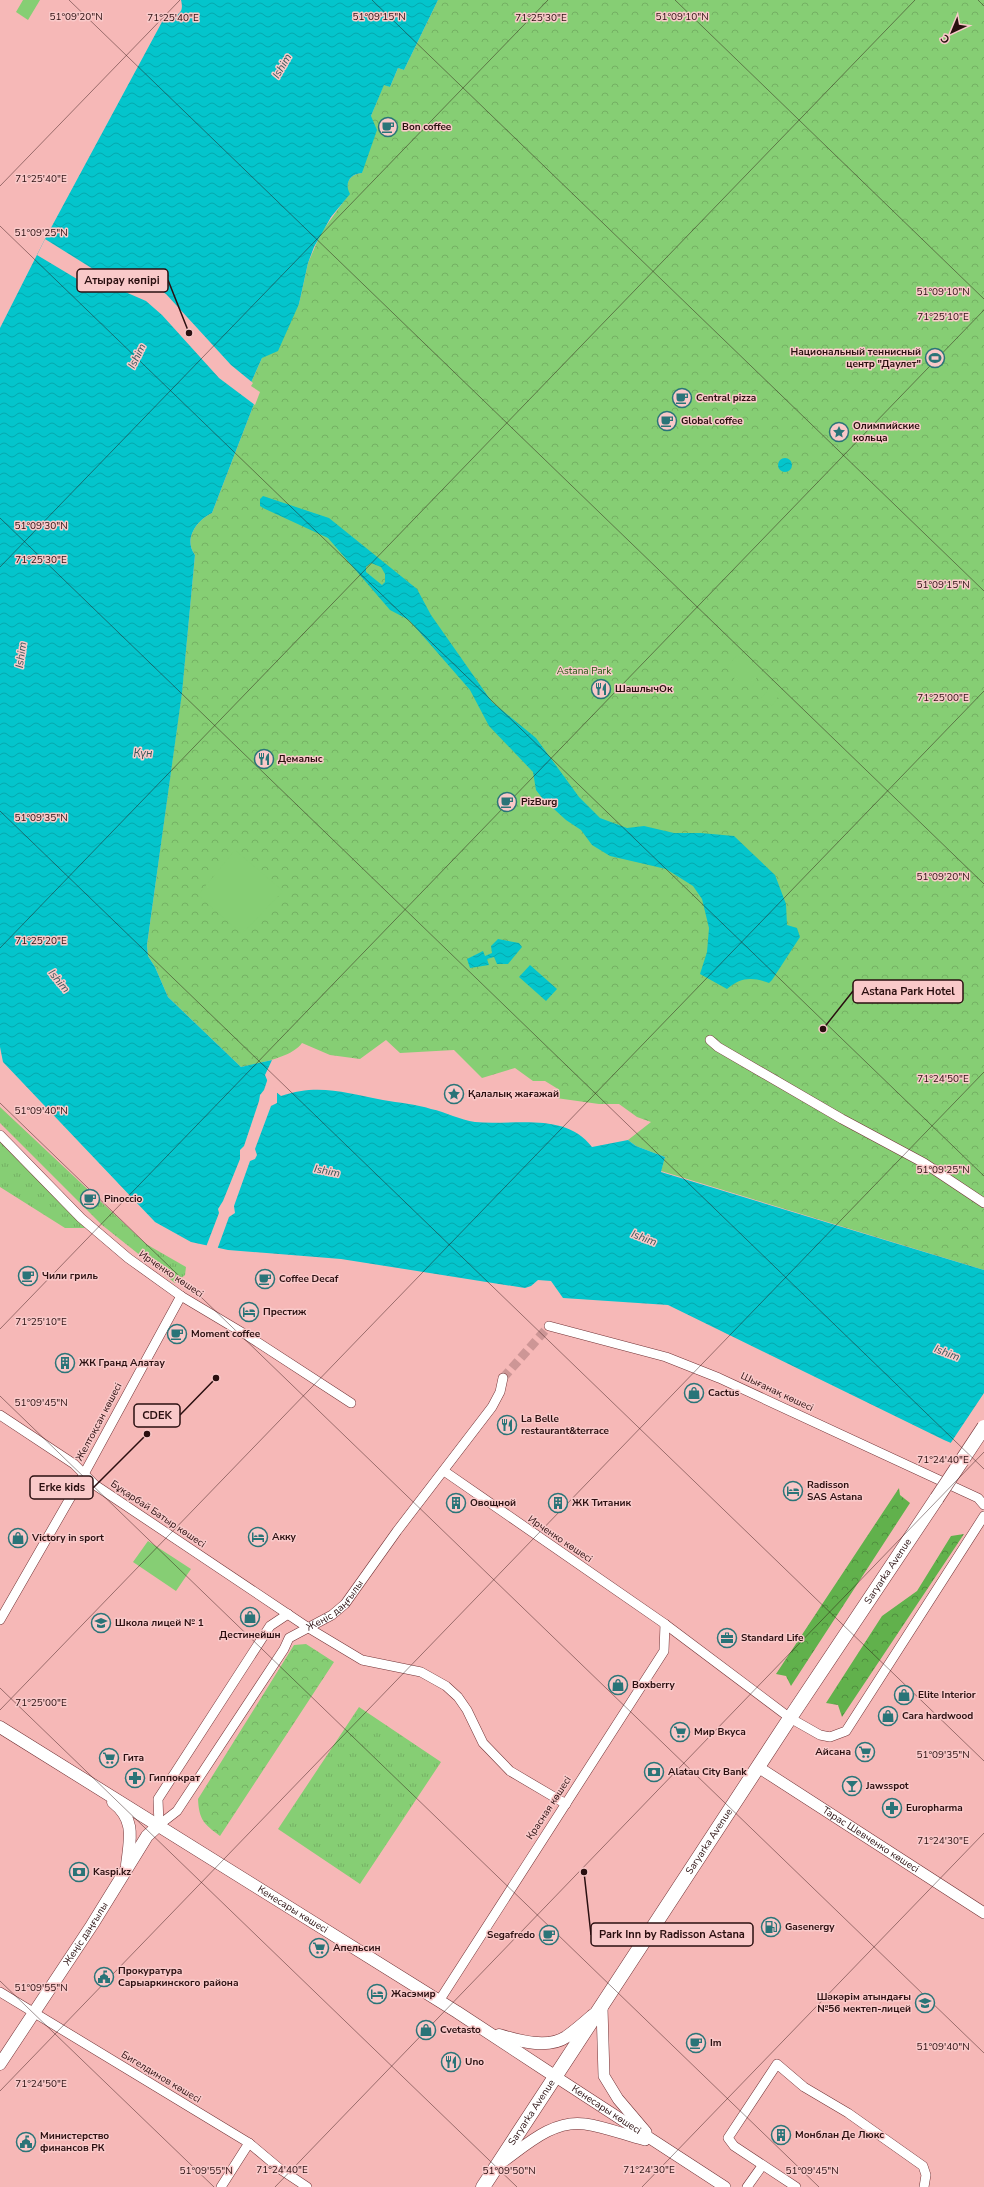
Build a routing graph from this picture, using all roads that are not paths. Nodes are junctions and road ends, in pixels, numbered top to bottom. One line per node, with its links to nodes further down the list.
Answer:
1 (710, 1040): 3 (street)
2 (0, 1135): 4 (street, Ирченко көшесі)
3 (984, 1203)
4 (181, 1296): 7 (street, Ирченко көшесі); 11 (street, Желтоқсан көшесі)
5 (549, 1326): 12 (street, Шығанақ көшесі)
6 (503, 1378): 10 (street, Жеңіс даңғылы)
7 (351, 1403)
8 (0, 1415): 11 (street, Бұқарбай Батыр көшесі)
9 (984, 1427): 18 (main road, Saryarka Avenue, bridge)
10 (444, 1471): 16 (street, Ирченко көшесі); 17 (street, Жеңіс даңғылы)
11 (84, 1474): 14 (street, Бұқарбай Батыр көшесі); 15 (street, Желтоқсан көшесі)
12 (984, 1505)
13 (984, 1516): 18 (street, Ирченко көшесі)
14 (288, 1614): 17 (street, Бұқарбай Батыр көшесі); 23 (street)
15 (0, 1620)
16 (665, 1624): 18 (street, Ирченко көшесі); 22 (street, Красная көшесі)
17 (307, 1627): 22 (street, Бұқарбай Батыр көшесі); 23 (street, Жеңіс даңғылы)
18 (790, 1718): 20 (main road, Saryarka Avenue)
19 (0, 1727): 21 (main road, Кенесары көшесі)
20 (758, 1767): 25 (street, Тарас Шевченко көшесі); 28 (main road, Saryarka Avenue)
21 (83, 1777): 23 (main road, Кенесары көшесі); 24 (main road)
22 (566, 1804): 27 (street, Красная көшесі)
23 (159, 1825): 24 (main road, Жеңіс даңғылы); 27 (main road, Кенесары көшесі)
24 (127, 1868): 29 (main road, Жеңіс даңғылы)
25 (984, 1913)
26 (0, 1992): 29 (street, Бигелдинов көшесі)
27 (438, 2001): 30 (main road, Кенесары көшесі)
28 (602, 2008): 30 (main road); 32 (main road, Saryarka Avenue); 33 (street)
29 (34, 2012): 31 (main road, Жеңіс даңғылы); 34 (street, Бигелдинов көшесі)
30 (483, 2029): 32 (main road, Кенесары көшесі)
31 (0, 2064)
32 (556, 2077): 33 (street, Кенесары көшесі); 35 (main road, Saryarka Avenue)
33 (654, 2142): 35 (street); 40 (street, Кенесары көшесі)
34 (249, 2143): 37 (street); 38 (street, Бигелдинов көшесі)
35 (497, 2165): 39 (main road, Saryarka Avenue)
36 (762, 2166): 41 (street); 42 (street); 43 (street)
37 (221, 2187)
38 (307, 2187)
39 (483, 2187)
40 (724, 2187)
41 (747, 2187)
42 (796, 2187)
43 (924, 2187)

